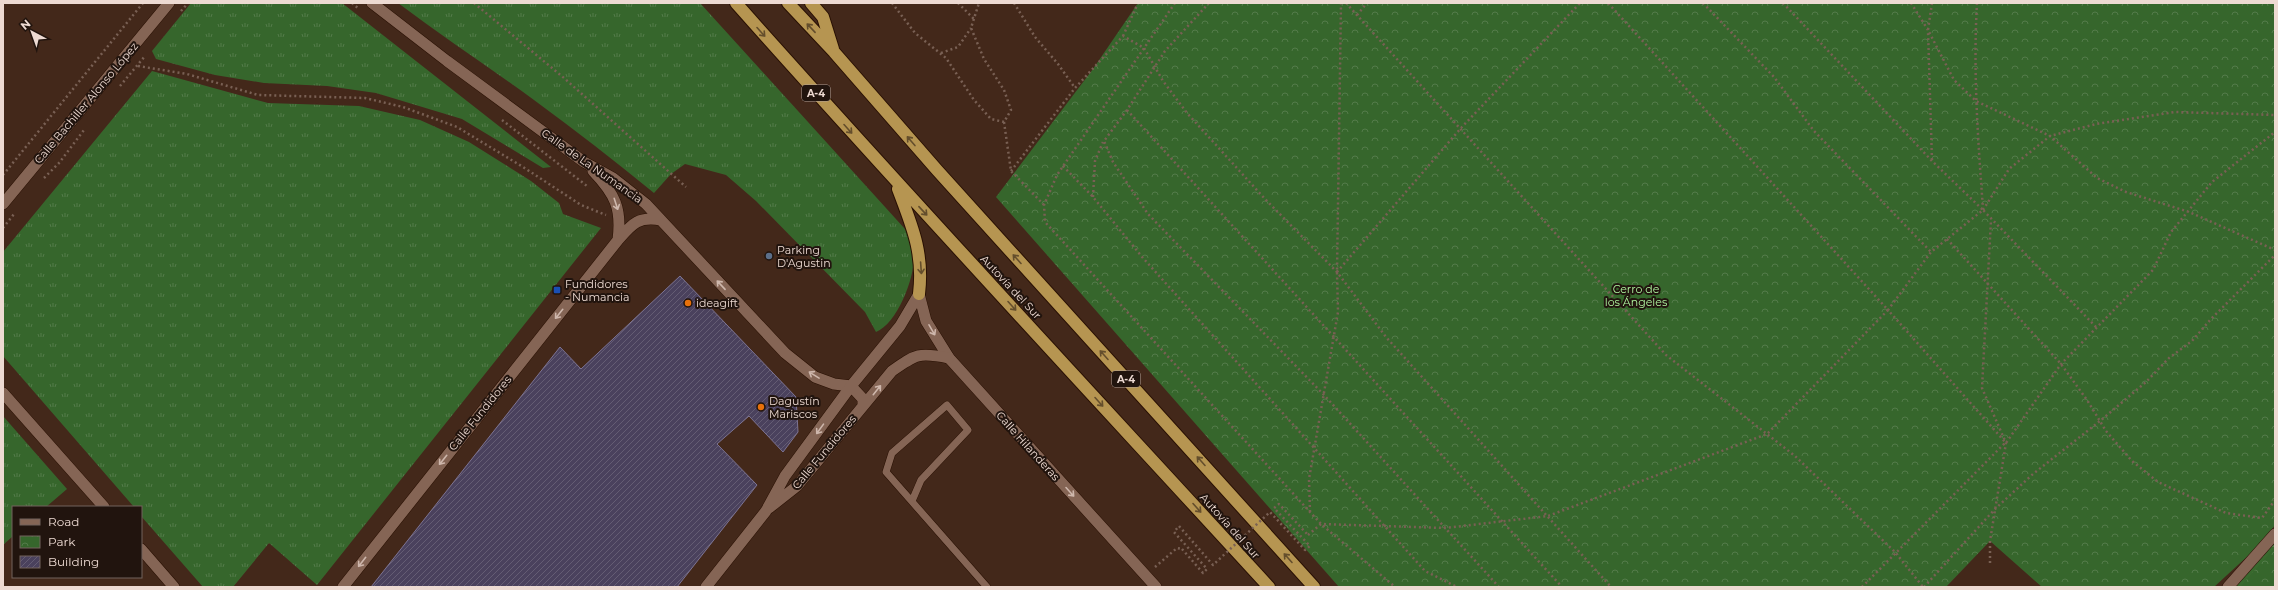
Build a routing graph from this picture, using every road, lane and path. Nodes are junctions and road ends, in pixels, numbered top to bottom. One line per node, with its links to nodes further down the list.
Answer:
1 (143, 3): 48 (path)
2 (169, 3): 52 (street, Calle Bachiller Alonso López)
3 (372, 3): 45 (street, Calle de La Numancia)
4 (474, 3): 50 (path)
5 (736, 3): 49 (highway, Autovía del Sur / A-4, one-way to 49)
6 (788, 3): 31 (highway, Autovía del Sur / A-4, one-way to 6)
7 (811, 3): 31 (highway)
8 (892, 3): 32 (path)
9 (958, 3): 26 (path)
10 (979, 3): 26 (path)
11 (1014, 3): 35 (path)
12 (1138, 3): 29 (path)
13 (1175, 3): 30 (path)
14 (1208, 3): 34 (path)
15 (1341, 3): 64 (path)
16 (1346, 3): 25 (path)
17 (1367, 3): 25 (path)
18 (1580, 3): 40 (path)
19 (1608, 3): 67 (path)
20 (1703, 3): 62 (path)
21 (1783, 3): 44 (path)
22 (1911, 3): 28 (path)
23 (1932, 3): 28 (path)
24 (1977, 3): 36 (path)
25 (1357, 15): 40 (path)
26 (974, 19): 27 (path)
27 (971, 28): 32 (path); 39 (path)
28 (1928, 30): 36 (path); 44 (path)
29 (1123, 36): 30 (path); 35 (path)
30 (1144, 48): 34 (path); 46 (path)
31 (834, 52): 102 (highway, Autovía del Sur / A-4, one-way to 31)
32 (941, 54): 39 (path)
33 (138, 66): 56 (path)
34 (1154, 67): 37 (path); 64 (path)
35 (1075, 88): 47 (path)
36 (1976, 101): 42 (path); 54 (path)
37 (1127, 110): 43 (path); 69 (path)
38 (2275, 115): 42 (path)
39 (1004, 122): 47 (path)
40 (1461, 128): 64 (path); 77 (path)
41 (2275, 132): 55 (path)
42 (2050, 136): 54 (path); 55 (path)
43 (1104, 141): 51 (path); 74 (path)
44 (1932, 161): 54 (path)
45 (584, 162): 56 (street, one-way to 56); 58 (street, Calle de La Numancia)
46 (1062, 166): 51 (path); 53 (path)
47 (1011, 171): 53 (path)
48 (3, 175)
49 (896, 183): 66 (highway, one-way to 66); 101 (highway, Autovía del Sur / A-4, one-way to 101)
50 (686, 187)
51 (1093, 197): 79 (path)
52 (3, 204)
53 (1044, 205): 85 (path)
54 (1983, 210): 57 (path); 59 (path)
55 (2189, 212): 61 (path); 68 (path)
56 (619, 217): 60 (street)
57 (1991, 219): 65 (path); 68 (path)
58 (661, 220): 60 (street, Calle Fundidores); 72 (street, Calle de La Numancia, one-way to 58)
59 (1947, 239): 62 (path); 65 (path)
60 (618, 240): 97 (street, Calle Fundidores, one-way to 97)
61 (2275, 250)
62 (1931, 252): 67 (path)
63 (2275, 255): 76 (path)
64 (1337, 272): 69 (path); 86 (path)
65 (1988, 284): 71 (path); 78 (path)
66 (919, 294): 70 (street, Calle Hilanderas, one-way to 70); 72 (street, Calle Fundidores)
67 (1888, 310): 77 (path); 78 (path)
68 (2096, 327): 71 (path)
69 (1334, 339): 74 (path); 87 (path)
70 (949, 358): 75 (street, Calle Fundidores, one-way to 70); 95 (street, Calle Hilanderas, one-way to 95)
71 (2061, 364): 76 (path); 78 (path)
72 (851, 386): 75 (street, Calle Fundidores); 84 (street, Calle Fundidores, one-way to 84)
73 (3, 393): 82 (street)
74 (1324, 395): 79 (path); 90 (path)
75 (864, 406): 84 (street, Calle Fundidores)
76 (2100, 420): 80 (path); 83 (path)
77 (1767, 434): 86 (path); 93 (path)
78 (2006, 443): 83 (path); 93 (path)
79 (1314, 449): 85 (path); 89 (path)
80 (2275, 500)
81 (912, 501): 81 (lane); 99 (lane)
82 (103, 506)
83 (1995, 509): 94 (path); 109 (path)
84 (766, 511): 98 (street, Calle Fundidores)
85 (1310, 512): 88 (path)
86 (1548, 516): 87 (path); 107 (path)
87 (1504, 521): 90 (path); 106 (path)
88 (1321, 524): 89 (path); 95 (path, bridge); 103 (path)
89 (1386, 527): 90 (path); 104 (path)
90 (1445, 528): 105 (path)
91 (2275, 534): 110 (street)
92 (142, 550): 96 (street)
93 (1895, 552): 108 (path); 109 (path)
94 (1990, 563)
95 (1146, 575): 100 (street, Calle Hilanderas)
96 (174, 587)
97 (343, 587)
98 (706, 587)
99 (987, 587)
100 (1156, 587)
101 (1268, 587)
102 (1314, 587)
103 (1395, 587)
104 (1457, 587)
105 (1499, 587)
106 (1562, 587)
107 (1611, 587)
108 (1862, 587)
109 (1923, 587)
110 (2228, 587)

